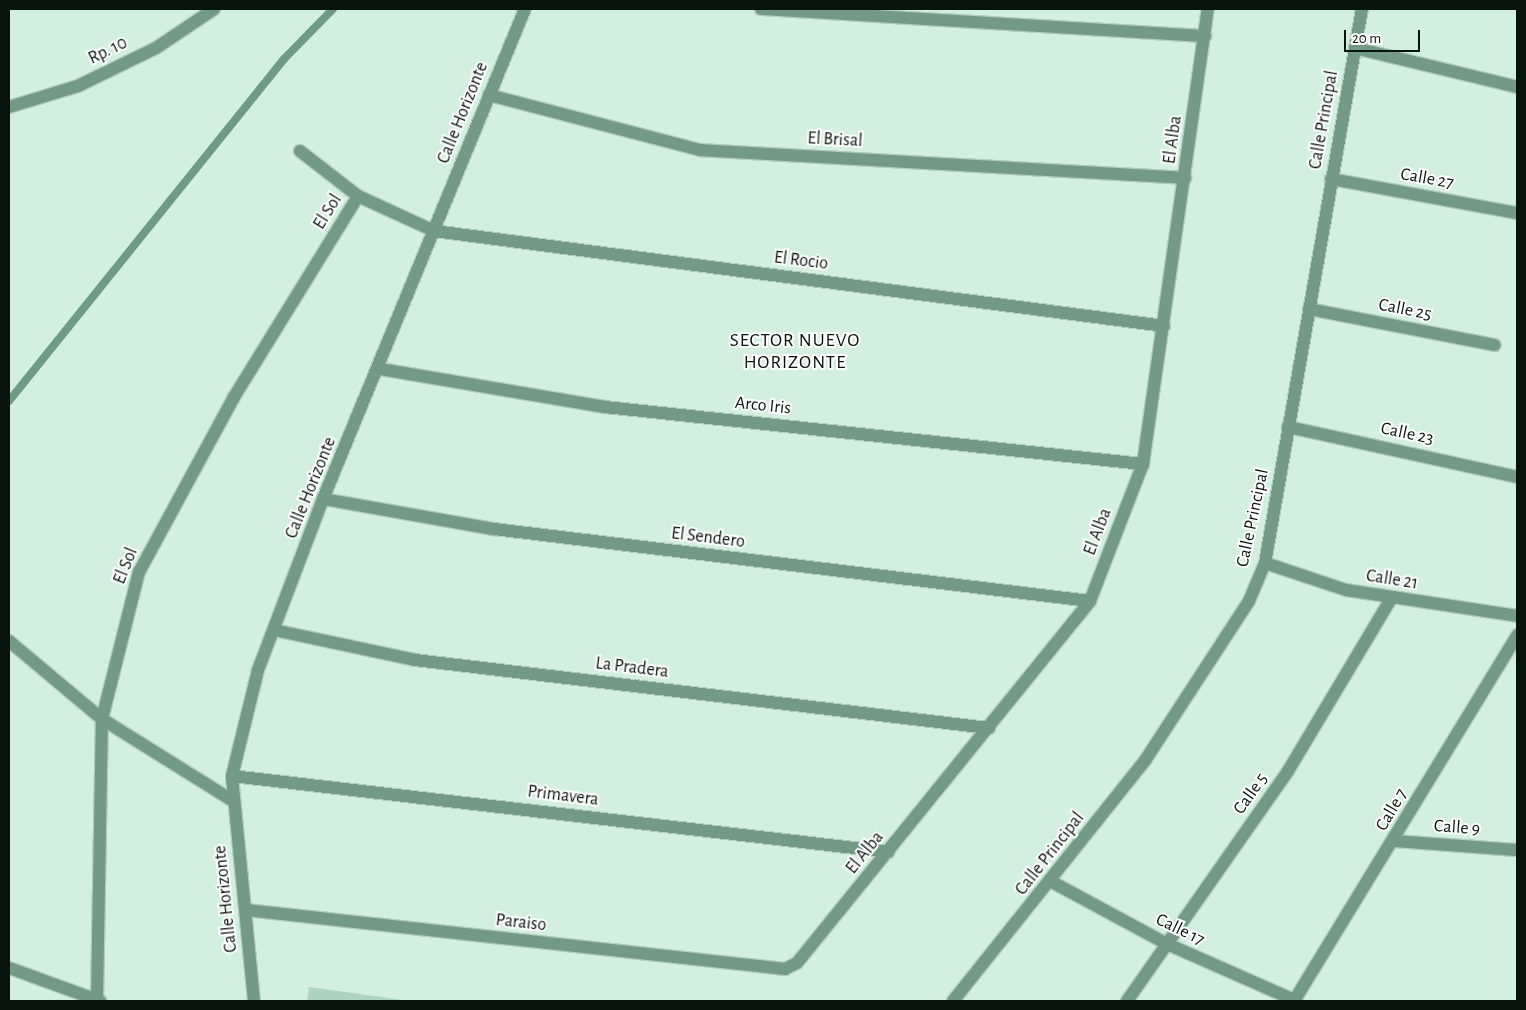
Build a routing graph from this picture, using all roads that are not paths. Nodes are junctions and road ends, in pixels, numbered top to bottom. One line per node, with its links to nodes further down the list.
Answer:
1 (214, 9): 10 (street, Rp. 10)
2 (524, 9): 9 (street, Calle Horizonte)
3 (761, 9): 6 (street)
4 (1208, 9): 6 (street, El Alba)
5 (1362, 9): 7 (street, Calle Principal)
6 (1204, 36): 12 (street, El Alba)
7 (1355, 48): 8 (street); 13 (street, Calle Principal)
8 (1517, 87)
9 (489, 95): 12 (street, El Brisal); 16 (street, Calle Horizonte)
10 (9, 107)
11 (300, 151): 14 (street, El Rocio)
12 (1185, 178): 18 (street, El Alba)
13 (1330, 179): 15 (street, Calle 27); 17 (street, Calle Principal)
14 (358, 196): 16 (street, El Rocio); 32 (street, El Sol)
15 (1517, 213)
16 (434, 231): 18 (street, El Rocio); 20 (street, Calle Horizonte)
17 (1309, 309): 19 (street, Calle 25); 21 (street, Calle Principal)
18 (1164, 326): 22 (street, El Alba)
19 (1495, 345)
20 (380, 369): 22 (street, Arco Iris); 24 (street, Calle Horizonte)
21 (1288, 427): 23 (street, Calle 23); 25 (street, Calle Principal)
22 (1143, 464): 27 (street, El Alba)
23 (1517, 477)
24 (323, 498): 27 (street, El Sendero); 29 (street, Calle Horizonte)
25 (1265, 563): 26 (street, Calle 21); 39 (street, Calle Principal)
26 (1391, 598): 28 (street, Calle 21); 41 (street, Calle 5)
27 (1090, 601): 33 (street, El Alba)
28 (1517, 616)
29 (274, 630): 33 (street, La Pradera); 34 (street, Calle Horizonte)
30 (1517, 635): 36 (street, Calle 7)
31 (9, 642): 32 (street)
32 (102, 719): 35 (street); 44 (street, El Sol)
33 (988, 728): 38 (street, El Alba)
34 (232, 776): 35 (street, Calle Horizonte); 38 (street, Primavera)
35 (233, 801): 40 (street, Calle Horizonte)
36 (1394, 841): 37 (street, Calle 9); 48 (street, Calle 7)
37 (1517, 850)
38 (889, 852): 42 (street, El Alba)
39 (1052, 882): 41 (street, Calle 17); 46 (street, Calle Principal)
40 (246, 910): 42 (street, Paraiso); 45 (street, Calle Horizonte)
41 (1167, 944): 47 (street, Calle 5); 48 (street, Calle 17)
42 (792, 967)
43 (9, 968): 44 (street)
44 (99, 1001)
45 (254, 1001)
46 (953, 1001)
47 (1127, 1001)
48 (1295, 1001)

